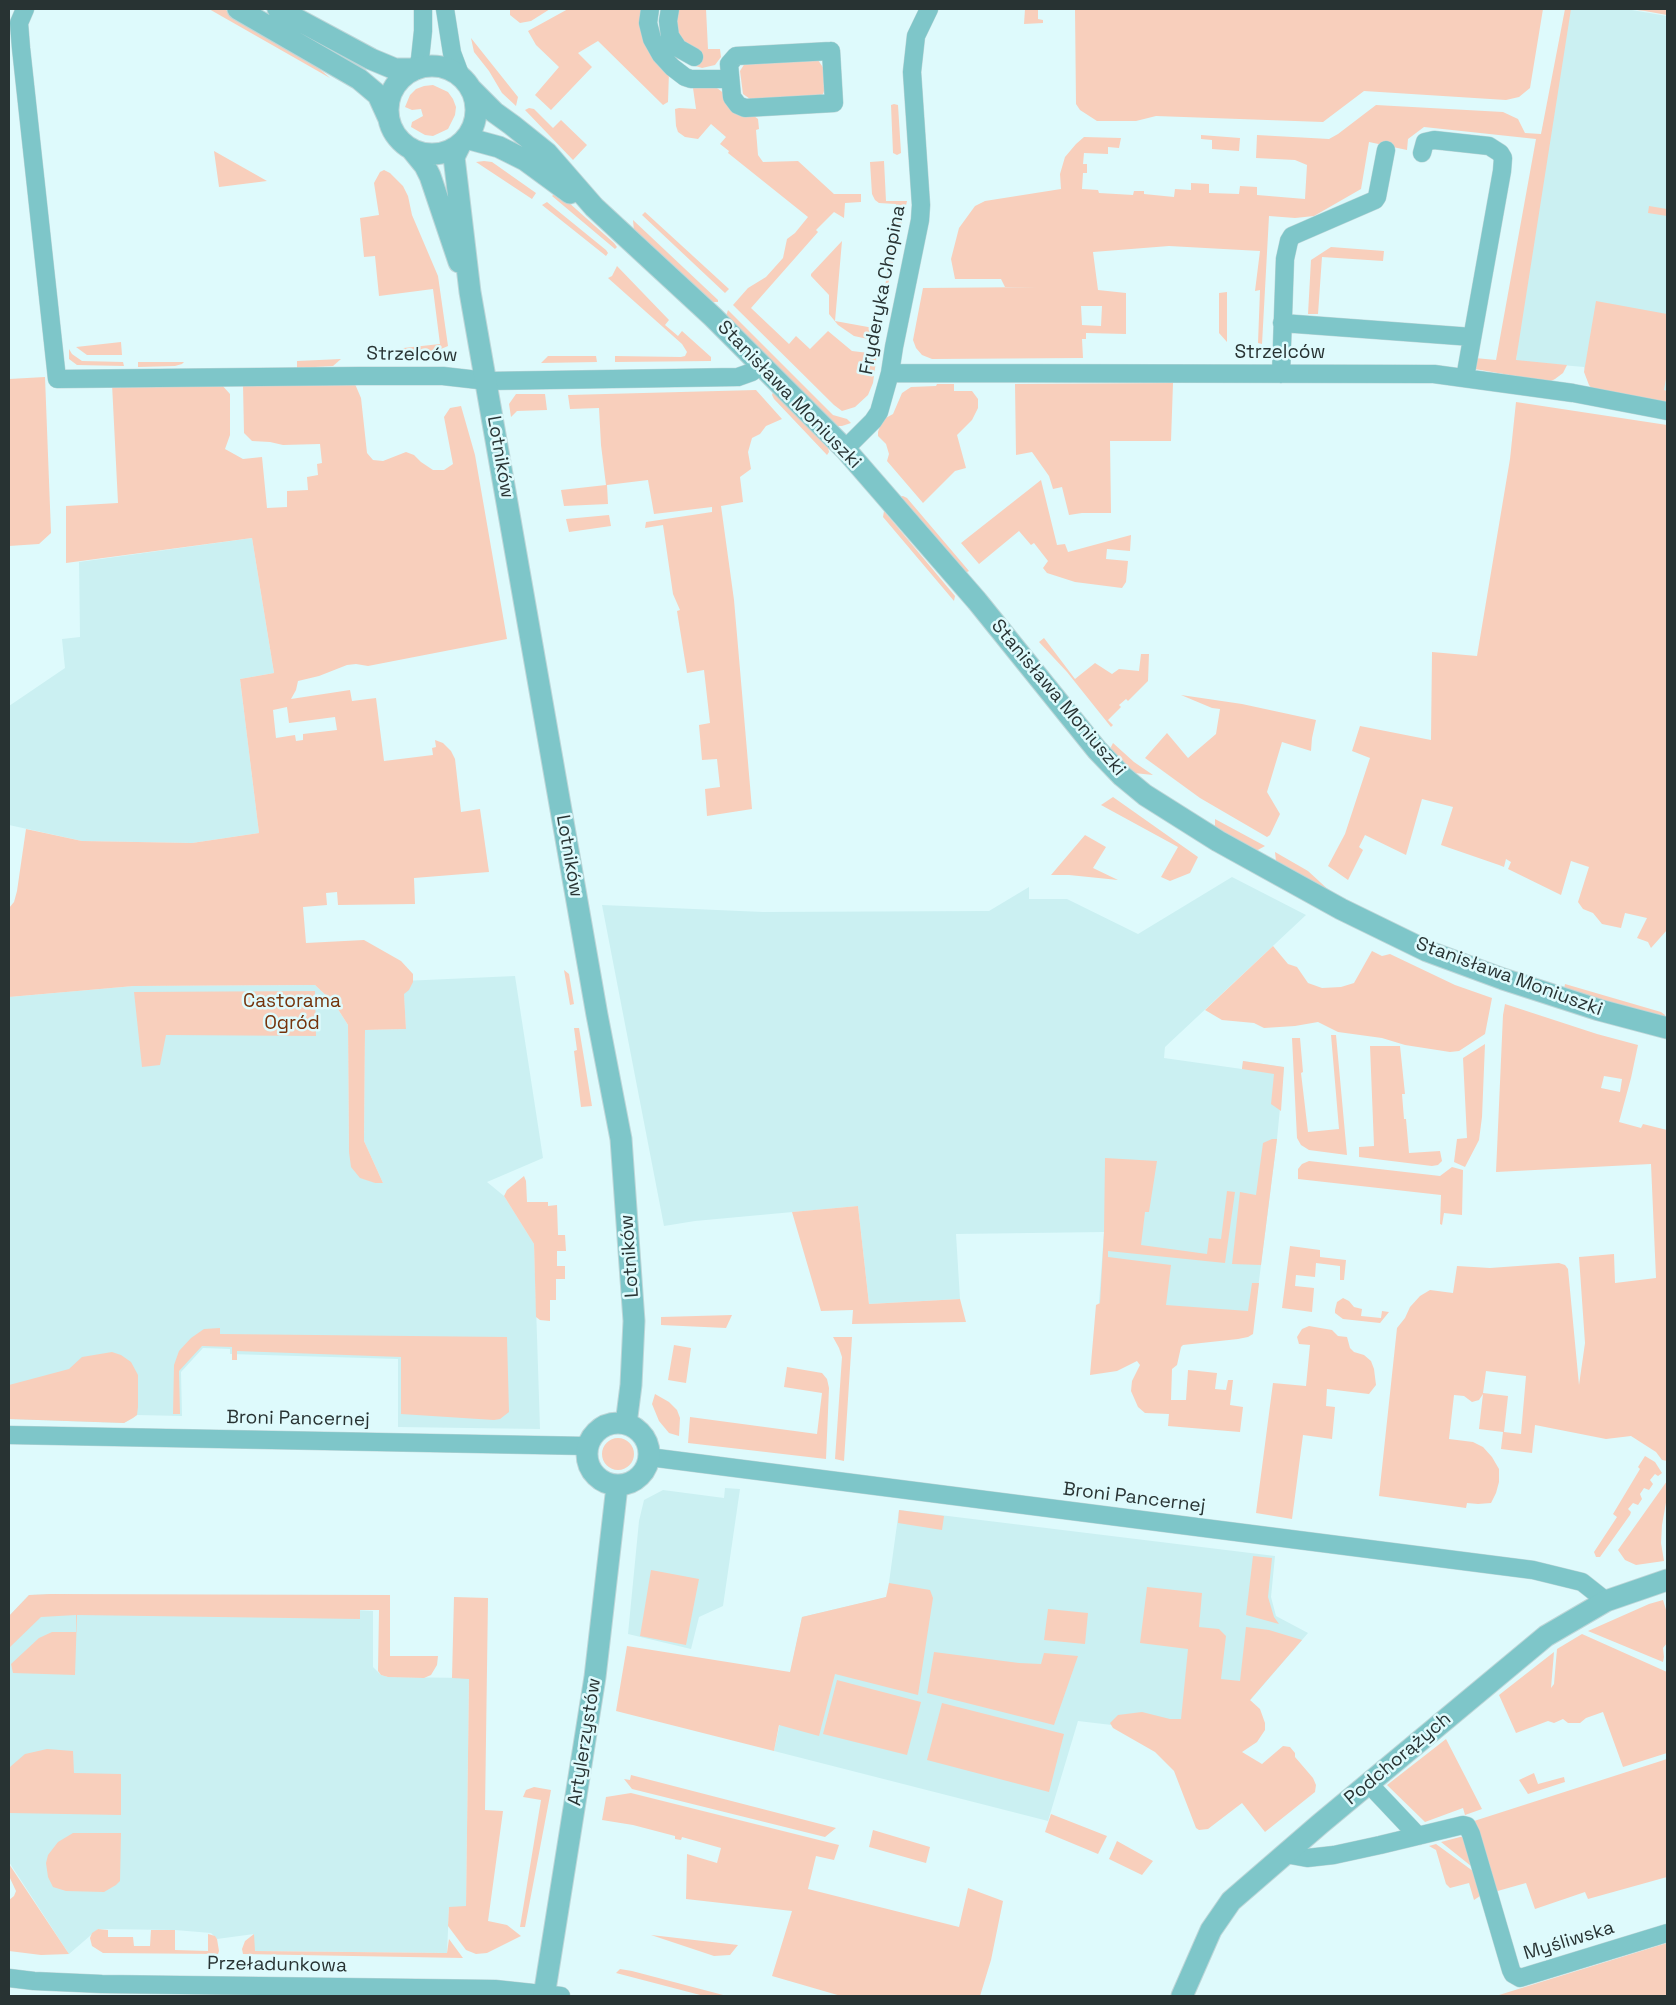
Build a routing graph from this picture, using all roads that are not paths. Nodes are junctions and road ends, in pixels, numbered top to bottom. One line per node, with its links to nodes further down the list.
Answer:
1 (25, 9): 26 (street, Strzelców)
2 (238, 9): 13 (street)
3 (278, 9): 10 (street)
4 (423, 9): 10 (street)
5 (445, 9): 12 (street)
6 (650, 9): 11 (street)
7 (670, 9): 9 (street)
8 (925, 11): 23 (street, Fryderyka Chopina)
9 (694, 57)
10 (416, 69): 12 (street); 13 (street)
11 (730, 79): 11 (street)
12 (465, 83): 14 (street); 18 (street, Stanisława Moniuszki)
13 (388, 117): 15 (street)
14 (463, 141): 15 (street); 18 (street, Stanisława Moniuszki); 19 (street, Lotników)
15 (412, 150): 19 (street, Lotników)
16 (1386, 150): 20 (street)
17 (1422, 153): 21 (street)
18 (594, 207): 22 (street, Stanisława Moniuszki)
19 (470, 292): 26 (street, Lotników)
20 (1282, 323): 21 (street); 24 (street)
21 (1472, 337): 25 (street)
22 (761, 364): 26 (street, Strzelców); 28 (street, Stanisława Moniuszki)
23 (890, 373): 24 (street, Strzelców); 28 (street, Fryderyka Chopina)
24 (1281, 374): 25 (street, Strzelców)
25 (1465, 378): 27 (street, Strzelców)
26 (487, 381): 30 (street, Lotników)
27 (1667, 412)
28 (845, 449): 29 (street, Stanisława Moniuszki)
29 (1667, 1028)
30 (626, 1424): 32 (street); 33 (street)
31 (9, 1435): 32 (street, Broni Pancernej)
32 (587, 1446): 34 (street)
33 (649, 1457): 34 (street); 36 (street, Broni Pancernej)
34 (617, 1486): 42 (street, Artylerzystów)
35 (1667, 1580): 36 (street, Podchorążych)
36 (1606, 1601): 37 (street, Podchorążych)
37 (1368, 1783): 38 (street); 39 (street, Podchorążych)
38 (1418, 1836): 39 (street, Myśliwska); 40 (street, Myśliwska)
39 (1285, 1854): 43 (street, Podchorążych)
40 (1667, 1933)
41 (9, 1978): 42 (street, Przeładunkowa)
42 (550, 1996)
43 (1182, 1996)

